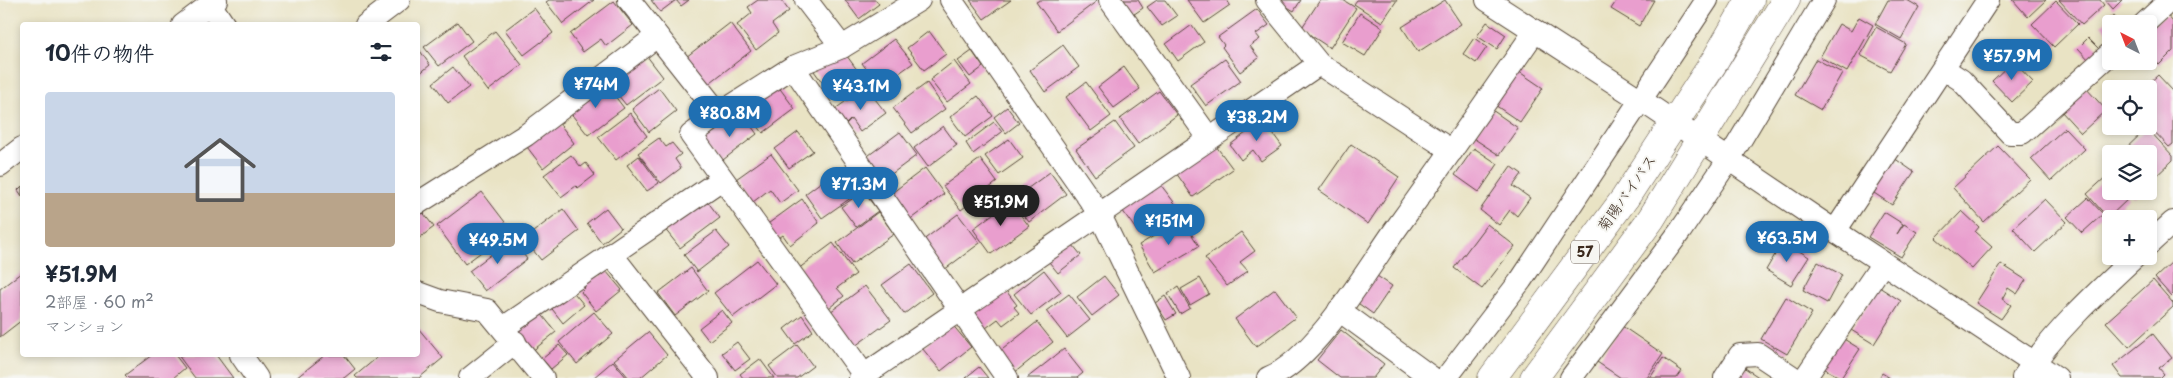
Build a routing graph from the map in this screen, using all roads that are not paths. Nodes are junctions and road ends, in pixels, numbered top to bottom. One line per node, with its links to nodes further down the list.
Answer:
1 (399, 0): 19 (street)
2 (630, 0): 21 (street)
3 (806, 0): 22 (street)
4 (918, 0): 22 (street)
5 (951, 0): 38 (street)
6 (1110, 0): 30 (street)
7 (1267, 0): 24 (street)
8 (1487, 0): 20 (street)
9 (1707, 0): 27 (street)
10 (1750, 0): 29 (highway, 菊陽バイパス / 57)
11 (1786, 0): 31 (highway, 57)
12 (1824, 0): 34 (street)
13 (1988, 0): 26 (street)
14 (2170, 0): 16 (street)
15 (213, 2): 17 (street); 18 (street)
16 (2154, 15)
17 (187, 22)
18 (223, 22)
19 (370, 22)
20 (1535, 32): 27 (street); 33 (street)
21 (657, 36): 28 (street); 37 (street)
22 (842, 47): 25 (street)
23 (2102, 61): 26 (street)
24 (1319, 64): 30 (street); 33 (street)
25 (792, 67): 28 (street); 46 (street)
26 (1944, 69): 40 (street)
27 (1641, 100): 29 (street); 60 (street)
28 (719, 114): 36 (street)
29 (1674, 122): 31 (street); 61 (highway, 菊陽バイパス / 57)
30 (1209, 138): 38 (street)
31 (1701, 140): 34 (street); 62 (highway, 57)
32 (20, 150): 35 (street)
33 (1452, 151): 47 (street)
34 (1729, 159): 40 (street); 63 (street)
35 (0, 165)
36 (722, 179): 42 (street); 51 (street)
37 (420, 202)
38 (1099, 213): 46 (street); 57 (street)
39 (2173, 222): 41 (street)
40 (1835, 232): 43 (street)
41 (2157, 237)
42 (612, 255): 48 (street); 55 (street)
43 (1884, 264): 50 (street); 66 (street)
44 (2126, 265): 50 (street)
45 (420, 294): 48 (street)
46 (961, 310): 51 (street); 56 (street)
47 (1339, 310): 58 (street); 59 (street)
48 (509, 335): 53 (street); 54 (street)
49 (242, 357): 52 (street)
50 (2028, 371): 67 (street)
51 (862, 377)
52 (257, 378)
53 (470, 378)
54 (543, 378)
55 (708, 378)
56 (1007, 378)
57 (1178, 378)
58 (1268, 378)
59 (1432, 378)
60 (1446, 378)
61 (1492, 378)
62 (1534, 378)
63 (1571, 378)
64 (1724, 378): 65 (street)
65 (1794, 378)
66 (1805, 378)
67 (2058, 378)

